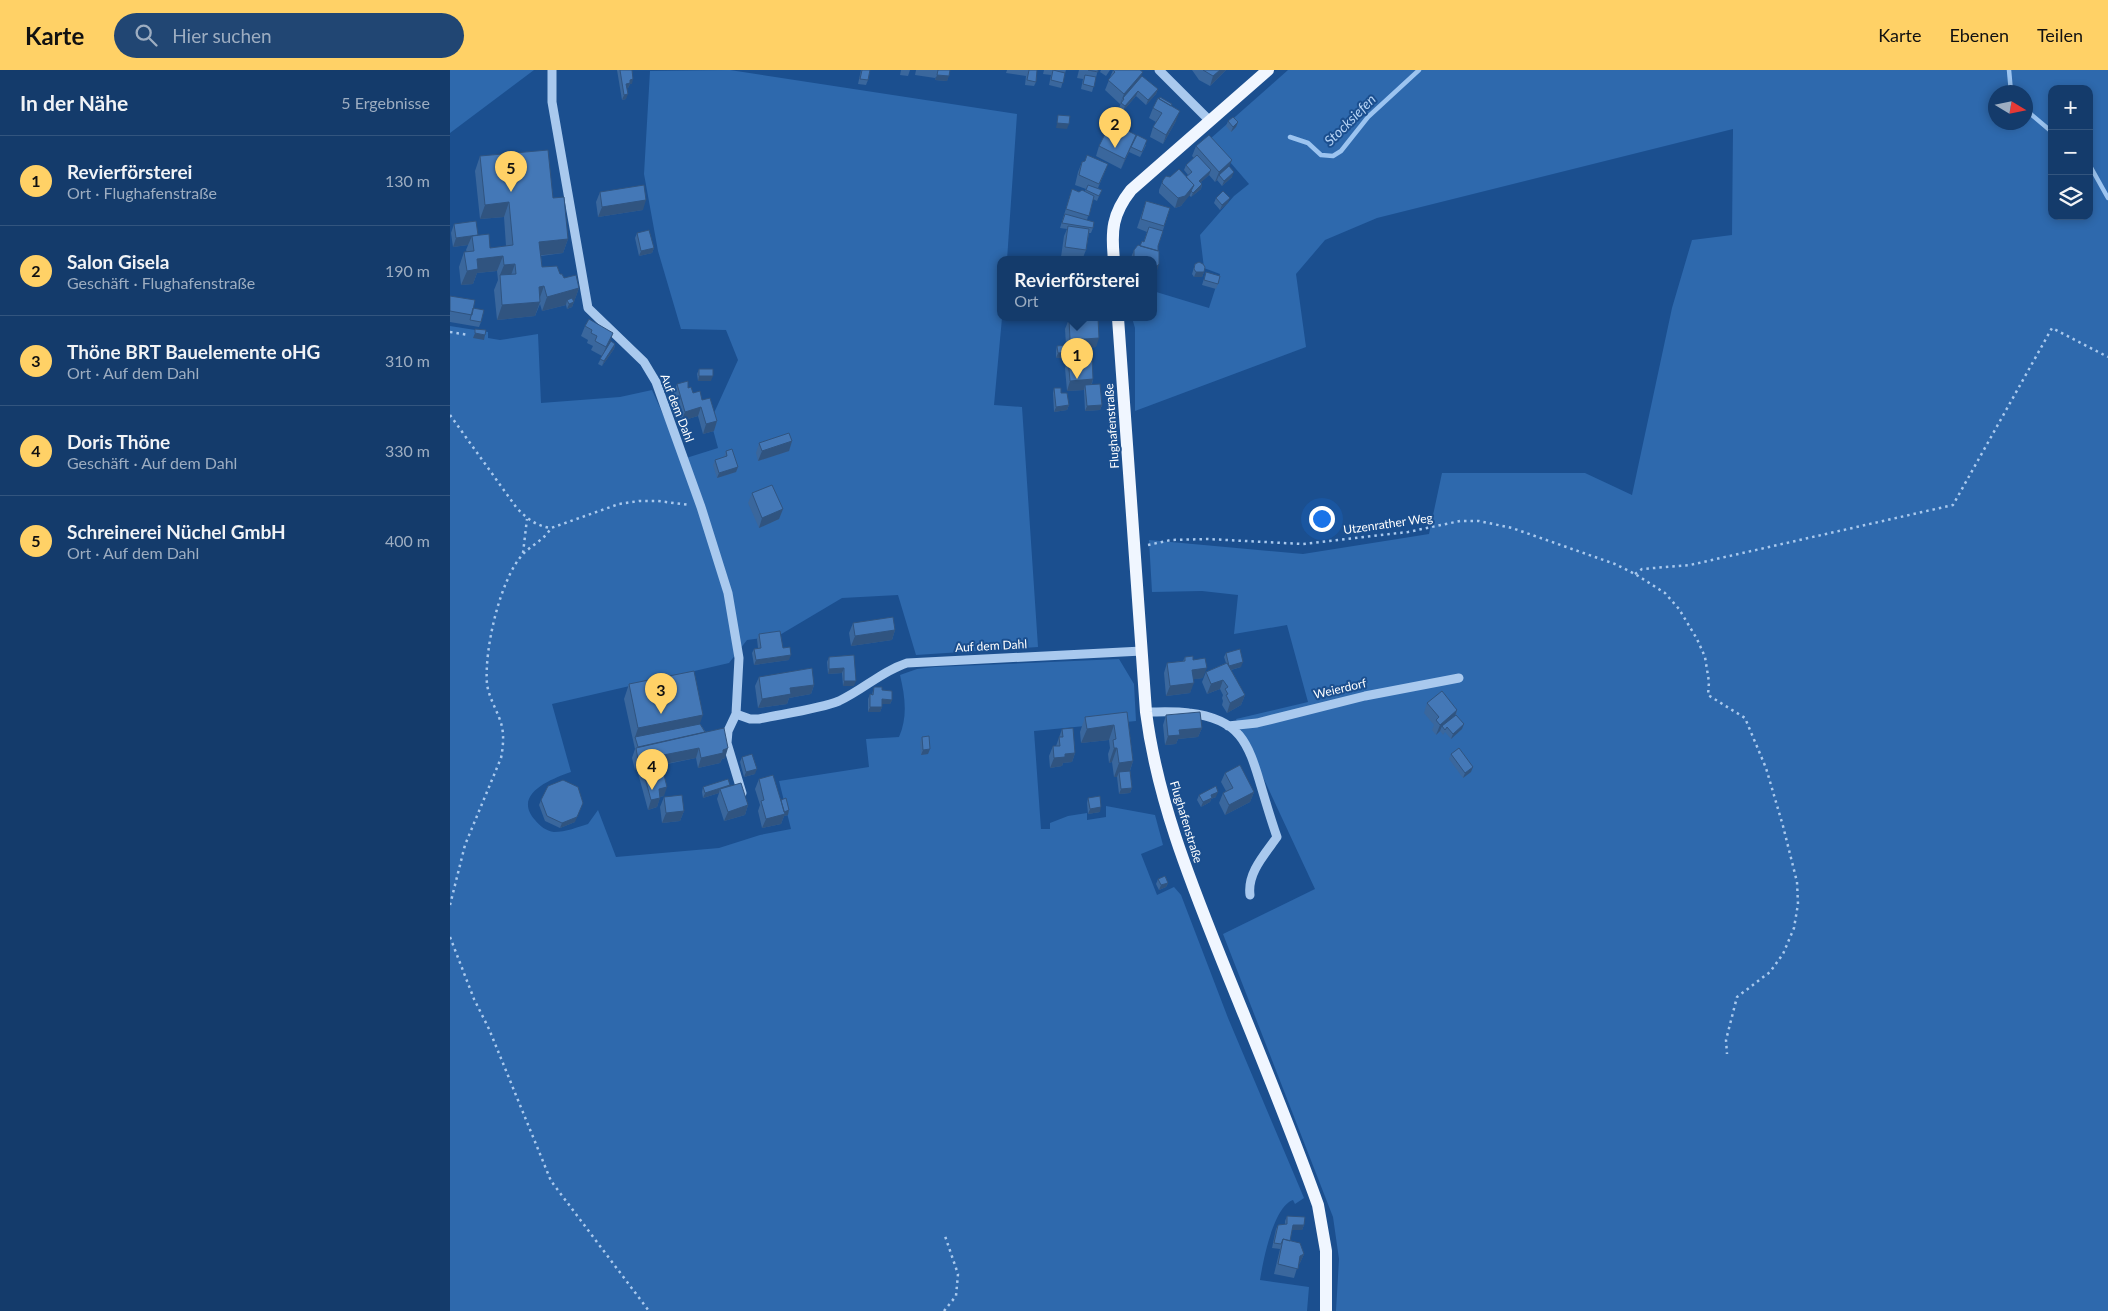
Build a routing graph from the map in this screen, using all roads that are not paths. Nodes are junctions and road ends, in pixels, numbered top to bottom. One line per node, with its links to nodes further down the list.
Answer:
1 (552, 70): 10 (street, Auf dem Dahl)
2 (1159, 70): 4 (street)
3 (1268, 70): 4 (main road)
4 (1210, 121): 5 (main road)
5 (1114, 256)
6 (1118, 321): 7 (main road, Flughafenstraße)
7 (1142, 651): 9 (main road, Flughafenstraße); 10 (street, Auf dem Dahl)
8 (1459, 678): 11 (street, Weierdorf)
9 (1146, 712): 11 (street, Weierdorf); 14 (main road, Flughafenstraße)
10 (736, 714): 12 (street, Auf dem Dahl)
11 (1228, 726): 13 (street, Weierdorf)
12 (742, 793)
13 (1250, 895)
14 (1326, 1311)

